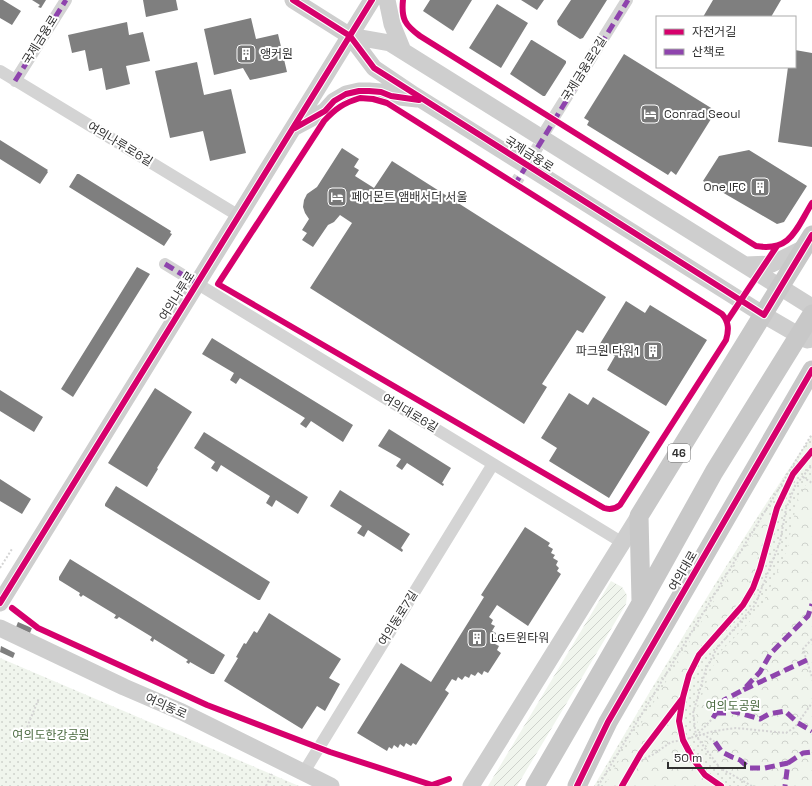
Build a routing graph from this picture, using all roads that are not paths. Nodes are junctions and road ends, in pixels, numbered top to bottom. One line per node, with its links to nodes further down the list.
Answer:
1 (66, 0): 9 (street, 국제금융로)
2 (293, 0): 6 (street, 국제금융로)
3 (372, 0): 6 (street, 여의나루로)
4 (386, 0): 7 (street)
5 (627, 0): 12 (street, 국제금융로2길)
6 (350, 36): 7 (street, 국제금융로); 10 (street, 국제금융로); 11 (street, 여의나루로)
7 (403, 51): 12 (street, 국제금융로)
8 (0, 71): 9 (street, 여의나루로6길)
9 (15, 81): 13 (street, 여의나루로6길)
10 (423, 100): 11 (street); 21 (street, 국제금융로)
11 (294, 128): 13 (street, 여의나루로)
12 (541, 138): 16 (street, 국제금융로)
13 (239, 216): 17 (street, 여의나루로)
14 (808, 242): 16 (street); 18 (main road, 46)
15 (165, 264): 17 (street, 여의대로6길)
16 (746, 265): 18 (street, 국제금융로)
17 (198, 284): 24 (street, 여의대로6길); 27 (street, 여의나루로)
18 (781, 287): 19 (street, 국제금융로); 21 (main road, 46)
19 (812, 307)
20 (812, 314): 22 (main road, 여의대로)
21 (764, 315): 22 (street, 국제금융로); 25 (main road, 46)
22 (805, 337): 28 (main road, 여의대로)
23 (812, 370): 34 (main road, 여의대로)
24 (493, 464): 26 (street, 여의대로6길); 30 (street, 여의동로7길)
25 (639, 516): 26 (street); 28 (main road)
26 (622, 543): 32 (street)
27 (0, 603)
28 (641, 603): 33 (main road, 여의대로)
29 (0, 628): 30 (street, 여의동로)
30 (304, 772): 31 (street, 여의동로)
31 (330, 786)
32 (471, 786)
33 (535, 786)
34 (577, 786)

